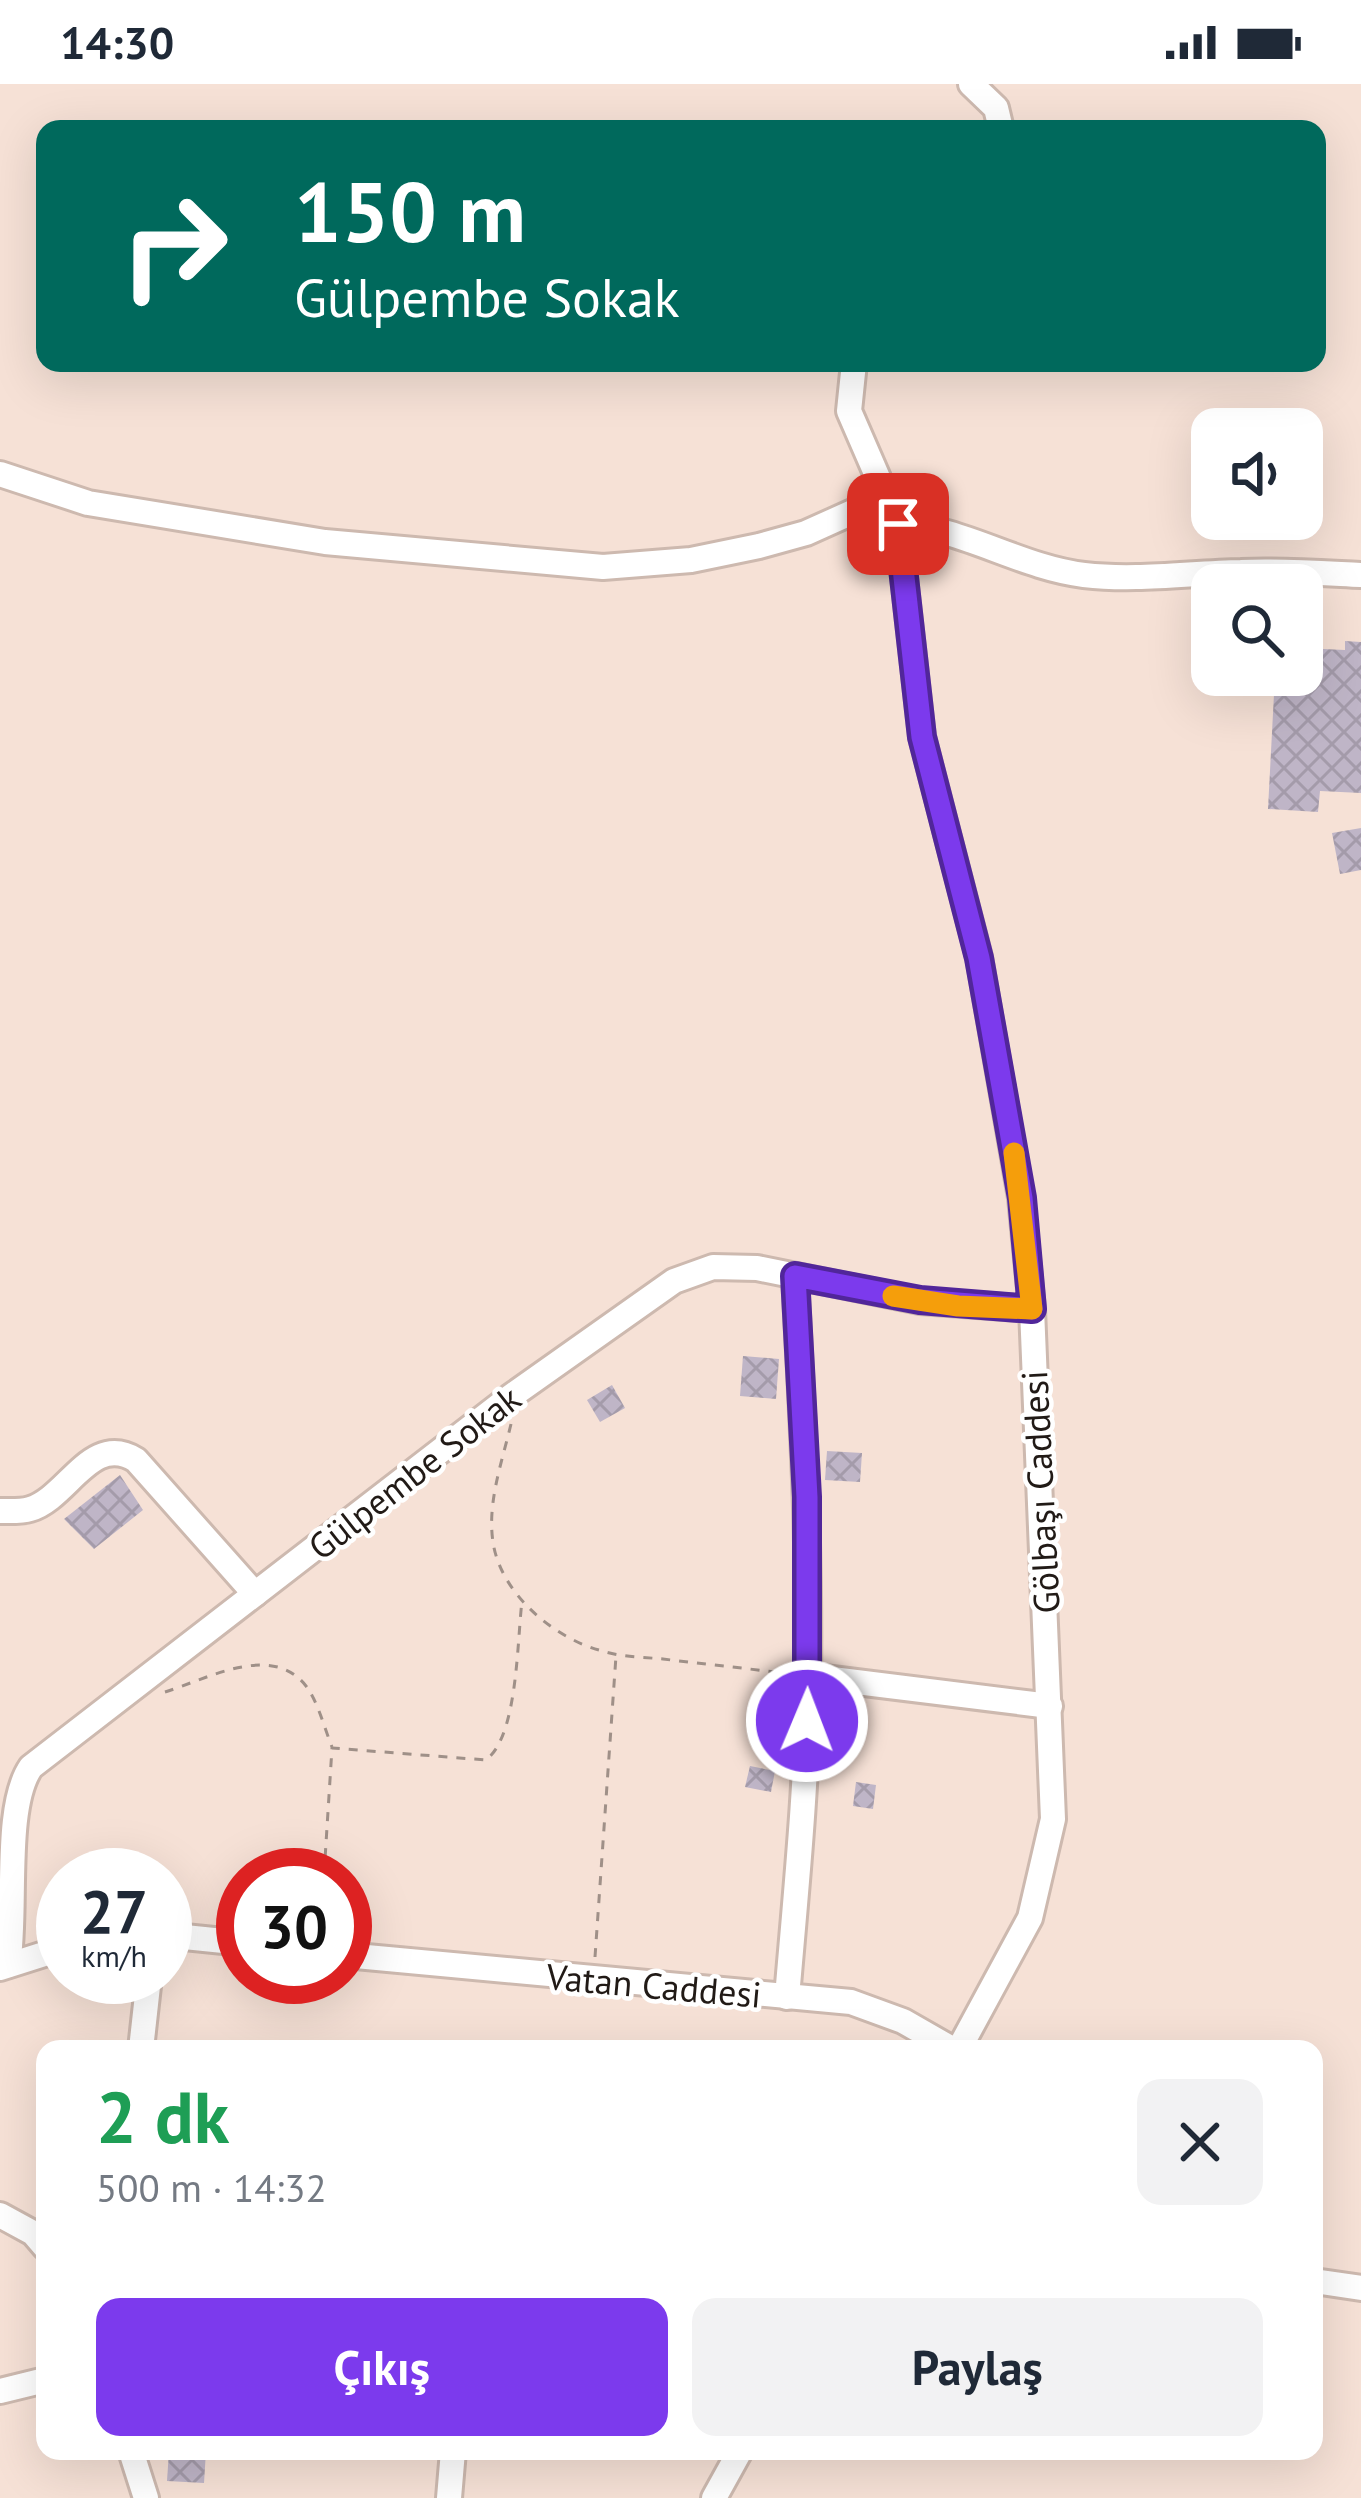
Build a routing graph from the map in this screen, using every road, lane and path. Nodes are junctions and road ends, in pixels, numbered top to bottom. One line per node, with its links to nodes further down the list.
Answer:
1 (971, 84): 2 (street)
2 (998, 120)
3 (853, 372): 5 (street, Gölbaşı Caddesi)
4 (0, 474): 5 (street)
5 (886, 497): 6 (street, Gölbaşı Caddesi)
6 (898, 524): 7 (street); 9 (street, Gölbaşı Caddesi)
7 (1361, 575)
8 (795, 1276): 9 (street, Gülpembe Sokak); 10 (street, Gülpembe Sokak); 15 (street)
9 (1032, 1309): 17 (street, Gölbaşı Caddesi)
10 (518, 1391): 12 (street, Gülpembe Sokak); 13 (path)
11 (0, 1511): 12 (street)
12 (255, 1594): 22 (street, Gülpembe Sokak)
13 (522, 1599): 14 (path); 18 (path)
14 (616, 1654): 15 (path); 23 (path)
15 (808, 1676): 17 (street); 24 (street)
16 (165, 1692): 18 (path)
17 (1050, 1706): 28 (street, Gölbaşı Caddesi)
18 (332, 1748): 19 (path)
19 (326, 1848)
20 (36, 1957): 22 (street)
21 (372, 1958): 23 (street, Vatan Caddesi)
22 (4, 1967)
23 (593, 1980): 24 (street, Vatan Caddesi)
24 (787, 1997): 27 (street, Vatan Caddesi)
25 (146, 2004): 26 (street)
26 (142, 2040)
27 (938, 2040)
28 (961, 2040)
29 (10, 2219): 30 (street)
30 (36, 2240)
31 (1323, 2283): 32 (street)
32 (1361, 2288)
33 (36, 2382): 34 (street)
34 (0, 2391)
35 (134, 2460): 38 (street)
36 (452, 2460): 39 (street)
37 (735, 2460): 40 (street)
38 (146, 2498)
39 (449, 2498)
40 (714, 2498)

